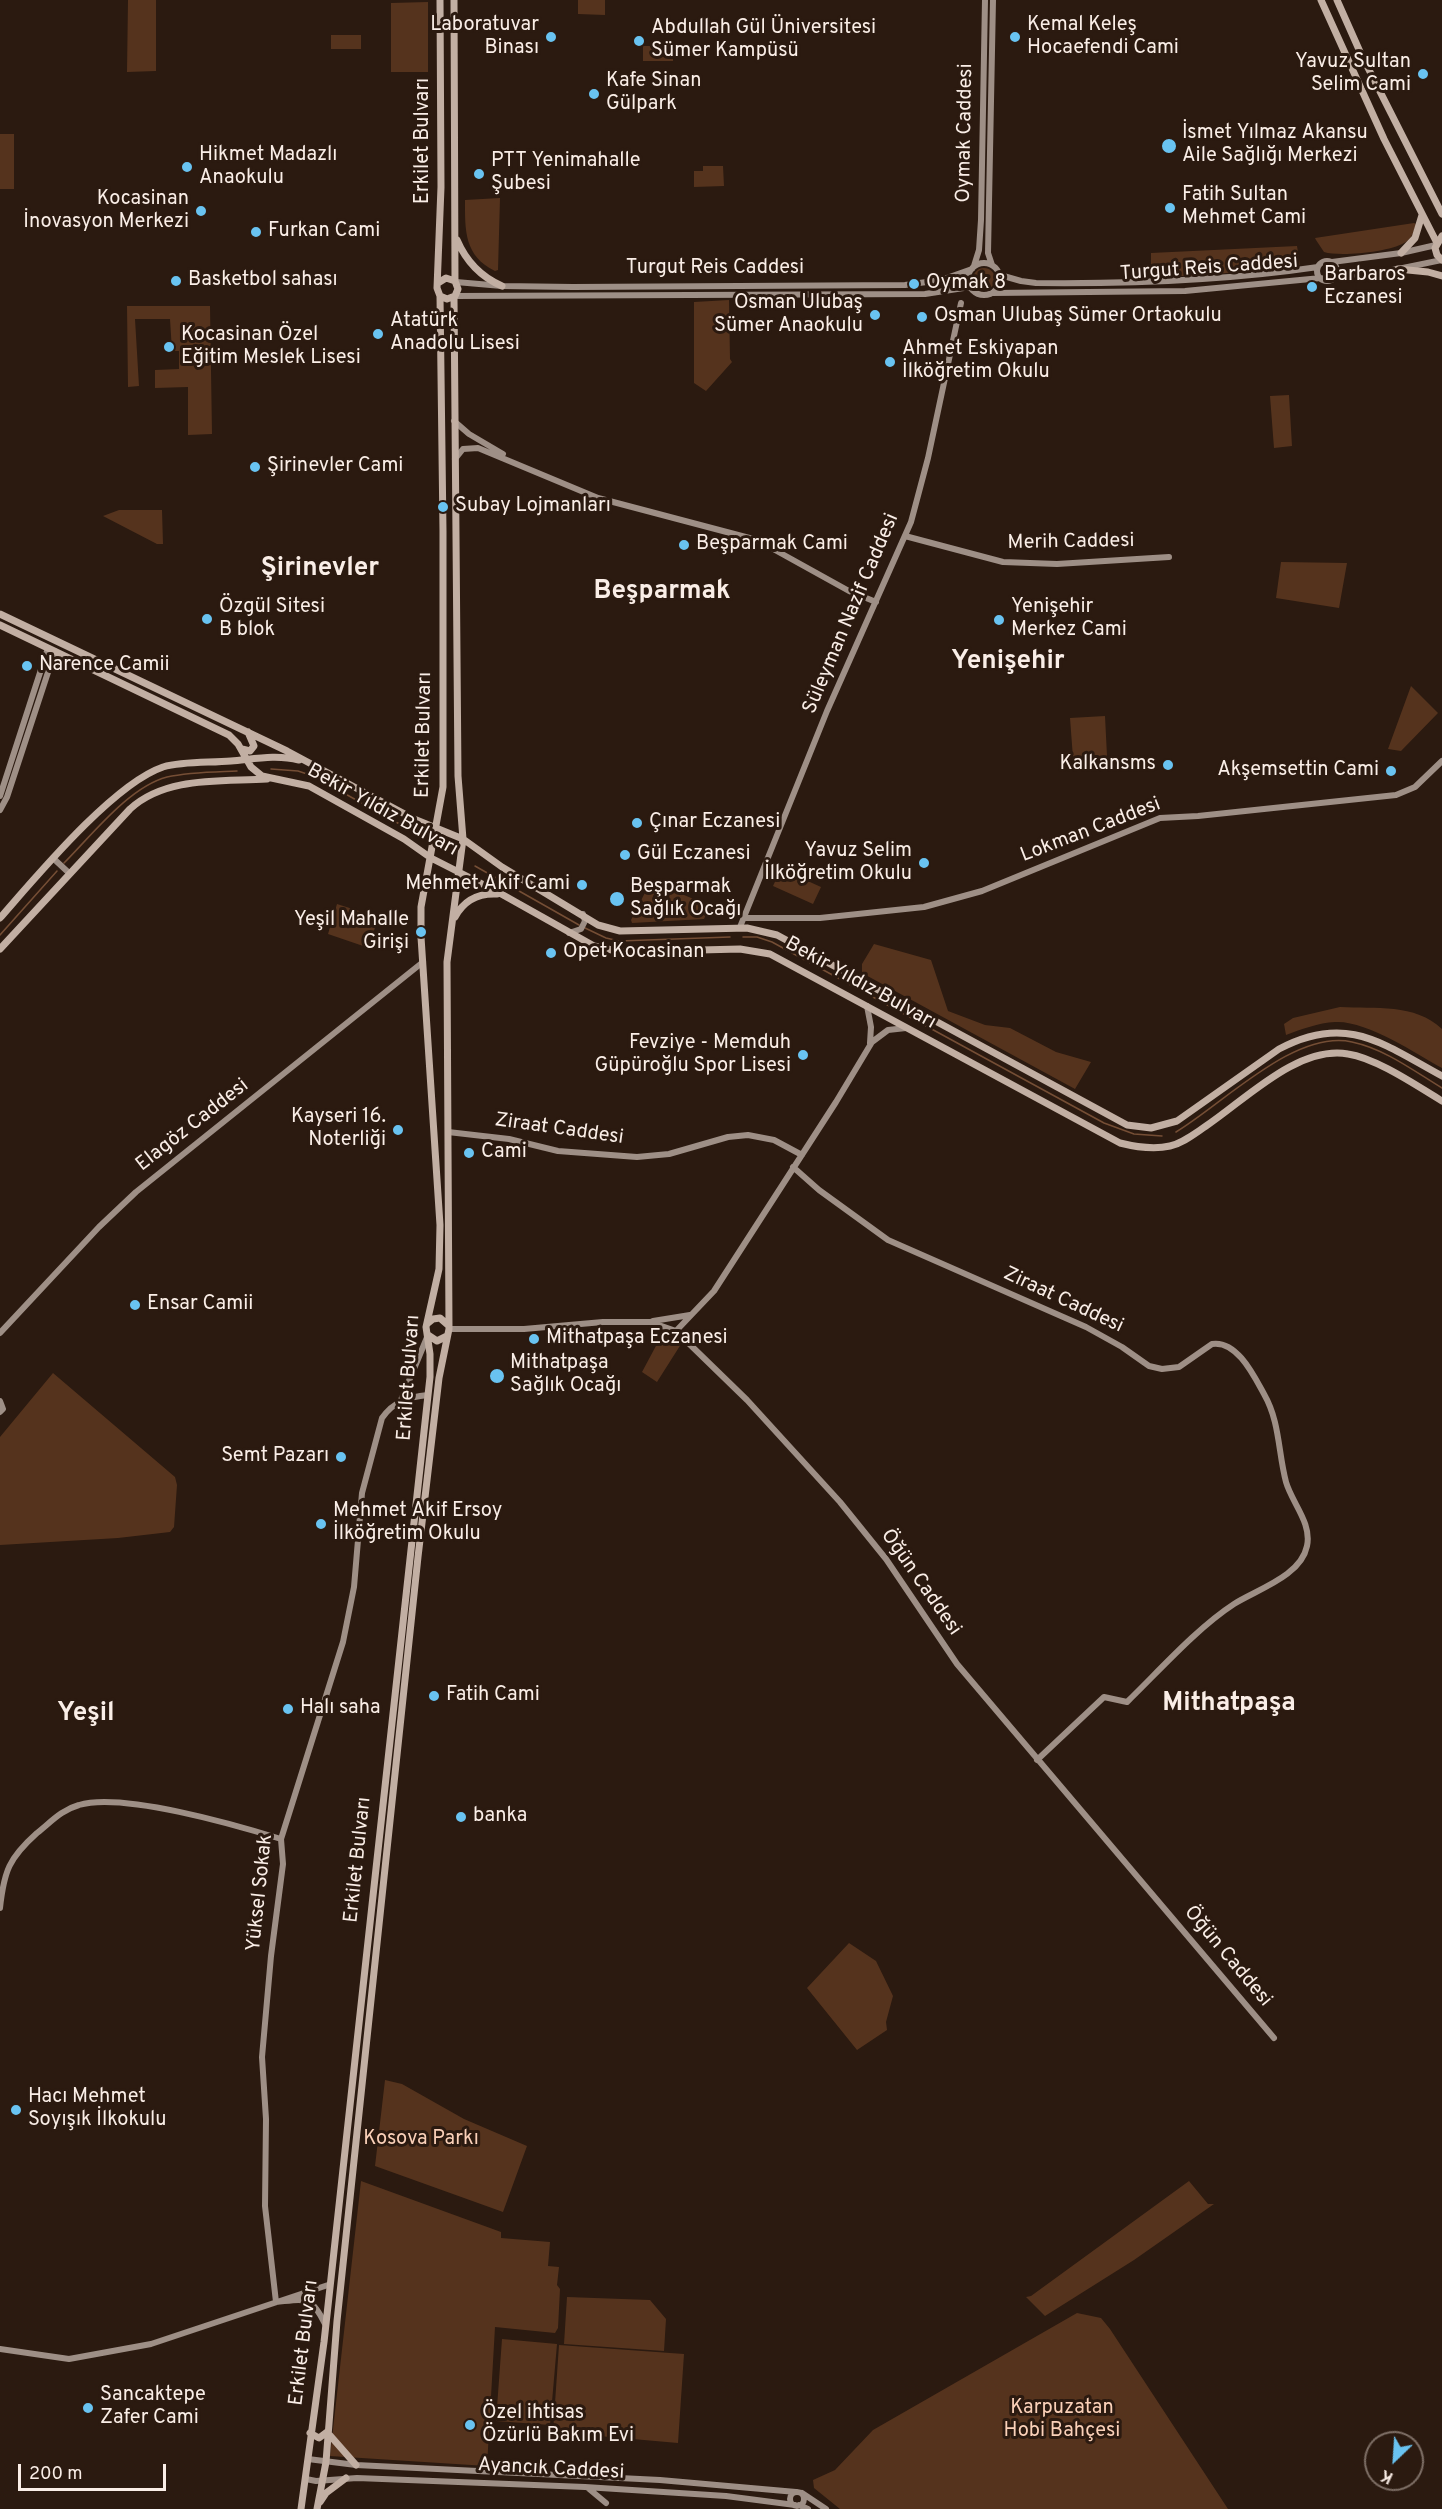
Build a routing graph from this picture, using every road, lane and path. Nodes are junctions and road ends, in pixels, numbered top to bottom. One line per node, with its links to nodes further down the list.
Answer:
1 (440, 0): 23 (main road, Erkilet Bulvarı)
2 (454, 0): 9 (main road, Erkilet Bulvarı)
3 (985, 0): 15 (street, Oymak Caddesi)
4 (993, 0): 14 (street, Oymak Caddesi)
5 (1322, 0): 8 (main road)
6 (1337, 0): 7 (main road)
7 (1442, 214)
8 (1422, 215): 10 (main road); 11 (main road)
9 (455, 234): 22 (main road, Erkilet Bulvarı); 24 (main road)
10 (1438, 241): 11 (street); 12 (main road)
11 (1401, 253): 13 (street)
12 (1442, 260): 17 (street)
13 (1332, 262): 16 (street); 20 (street)
14 (992, 265): 15 (street); 18 (street)
15 (973, 267): 24 (street, Turgut Reis Caddesi); 25 (street)
16 (1318, 267): 18 (street, Turgut Reis Caddesi); 21 (street)
17 (1398, 269): 19 (main road); 20 (street)
18 (1000, 275): 26 (street)
19 (1442, 276)
20 (1334, 277): 21 (street)
21 (1321, 278): 26 (street, Turgut Reis Caddesi)
22 (456, 281): 23 (main road); 24 (street, Turgut Reis Caddesi); 28 (main road)
23 (438, 283): 27 (main road)
24 (502, 286)
25 (970, 287): 26 (street); 28 (street, Turgut Reis Caddesi)
26 (992, 293)
27 (440, 296): 28 (main road); 47 (main road, Erkilet Bulvarı)
28 (454, 297): 30 (main road, Erkilet Bulvarı)
29 (961, 303): 33 (street, Süleyman Nazif Caddesi)
30 (454, 420): 31 (main road, Erkilet Bulvarı); 32 (street)
31 (454, 460): 32 (street); 48 (main road, Erkilet Bulvarı)
32 (516, 462): 35 (street)
33 (905, 536): 34 (street, Merih Caddesi); 35 (street, Süleyman Nazif Caddesi)
34 (1169, 557)
35 (876, 602): 58 (street, Süleyman Nazif Caddesi)
36 (0, 614): 39 (main road, Bekir Yıldız Bulvarı)
37 (0, 625): 38 (main road)
38 (51, 650): 40 (main road); 45 (street); 46 (street)
39 (248, 732): 40 (main road); 43 (main road, Bekir Yıldız Bulvarı)
40 (242, 749): 41 (main road)
41 (246, 759): 43 (main road); 44 (main road); 51 (main road)
42 (1442, 761): 58 (street, Lokman Caddesi)
43 (310, 763): 47 (main road, Bekir Yıldız Bulvarı)
44 (270, 779): 49 (main road, Bekir Yıldız Bulvarı); 53 (main road, Bekir Yıldız Bulvarı)
45 (0, 796)
46 (0, 810)
47 (436, 828): 48 (main road, Bekir Yıldız Bulvarı); 50 (main road, Erkilet Bulvarı)
48 (463, 839): 52 (main road, Erkilet Bulvarı); 57 (main road, Bekir Yıldız Bulvarı)
49 (418, 849): 50 (main road, Bekir Yıldız Bulvarı); 54 (main road)
50 (431, 858): 52 (main road, Bekir Yıldız Bulvarı); 54 (main road, Erkilet Bulvarı)
51 (54, 859): 53 (street); 56 (main road)
52 (460, 872): 55 (main road, Bekir Yıldız Bulvarı); 59 (main road, Erkilet Bulvarı)
53 (69, 873): 62 (main road, Bekir Yıldız Bulvarı)
54 (427, 878): 63 (main road, Erkilet Bulvarı)
55 (501, 894): 59 (main road); 61 (main road, Bekir Yıldız Bulvarı)
56 (0, 918)
57 (584, 918): 60 (main road, Bekir Yıldız Bulvarı); 61 (street)
58 (744, 918): 60 (street, Süleyman Nazif Caddesi)
59 (452, 922): 69 (main road, Erkilet Bulvarı)
60 (740, 927): 67 (main road, Bekir Yıldız Bulvarı)
61 (569, 933): 64 (main road, Bekir Yıldız Bulvarı)
62 (0, 949)
63 (423, 962): 72 (main road, Erkilet Bulvarı); 79 (street, Elagöz Caddesi)
64 (867, 1006): 65 (main road, Bekir Yıldız Bulvarı); 66 (street)
65 (906, 1028): 66 (street); 68 (main road, Bekir Yıldız Bulvarı)
66 (869, 1047): 70 (street)
67 (1442, 1076)
68 (1442, 1101)
69 (448, 1132): 70 (street, Ziraat Caddesi); 73 (main road, Erkilet Bulvarı)
70 (802, 1155): 71 (street)
71 (793, 1167): 74 (street); 86 (street, Ziraat Caddesi)
72 (432, 1299): 73 (main road); 76 (main road, Erkilet Bulvarı)
73 (448, 1303): 77 (main road, Erkilet Bulvarı)
74 (691, 1315): 75 (street); 78 (street)
75 (650, 1322): 77 (street, Öğün Caddesi); 78 (street, Öğün Caddesi)
76 (427, 1324): 77 (main road); 80 (main road, Erkilet Bulvarı)
77 (448, 1330): 80 (main road); 94 (main road, Erkilet Bulvarı)
78 (676, 1331): 86 (street, Öğün Caddesi)
79 (0, 1333)
80 (428, 1335): 81 (main road, Erkilet Bulvarı); 83 (street, Yüksel Sokak)
81 (430, 1377): 82 (main road, Erkilet Bulvarı); 83 (street)
82 (428, 1395): 83 (street); 90 (main road, Erkilet Bulvarı)
83 (404, 1399): 87 (street, Yüksel Sokak)
84 (0, 1401): 85 (street)
85 (0, 1412)
86 (1037, 1760): 89 (street, Öğün Caddesi)
87 (281, 1839): 88 (street); 91 (street, Yüksel Sokak)
88 (0, 1908)
89 (1274, 2038)
90 (328, 2285): 91 (street); 92 (main road, Erkilet Bulvarı)
91 (276, 2302): 92 (street); 93 (street)
92 (325, 2324): 95 (main road, Erkilet Bulvarı)
93 (0, 2349)
94 (327, 2432): 95 (main road); 97 (main road, Erkilet Bulvarı); 98 (main road)
95 (310, 2433): 96 (main road, Erkilet Bulvarı)
96 (308, 2459): 97 (street, Ayancık Caddesi); 100 (main road, Erkilet Bulvarı)
97 (326, 2462): 98 (street, Ayancık Caddesi); 101 (main road, Erkilet Bulvarı)
98 (356, 2465): 103 (street, Ayancık Caddesi)
99 (346, 2478): 101 (street, Ayancık Caddesi); 102 (street, Ayancık Caddesi); 106 (main road)
100 (306, 2479): 101 (street, Ayancık Caddesi); 107 (main road)
101 (324, 2481): 106 (main road)
102 (587, 2487): 104 (street); 105 (street, Ayancık Caddesi)
103 (799, 2493): 105 (street); 105 (street); 109 (street, Ayancık Caddesi)
104 (606, 2503)
105 (797, 2505): 108 (street, Ayancık Caddesi)
106 (318, 2507)
107 (301, 2509)
108 (808, 2509)
109 (826, 2509)

